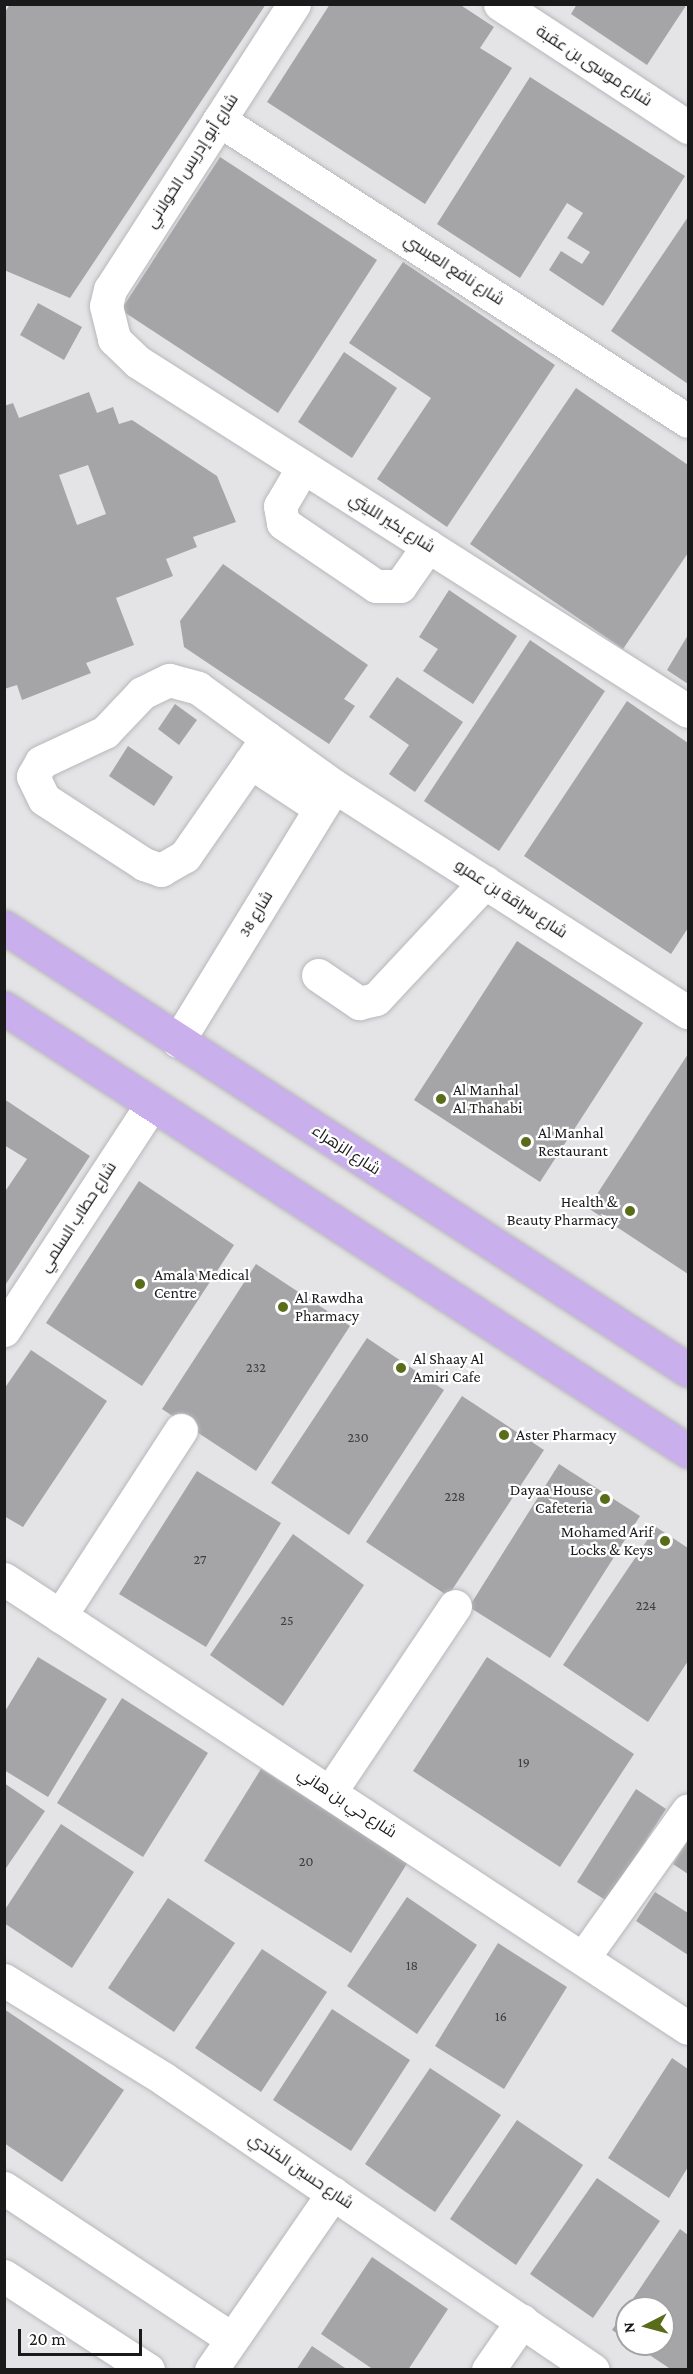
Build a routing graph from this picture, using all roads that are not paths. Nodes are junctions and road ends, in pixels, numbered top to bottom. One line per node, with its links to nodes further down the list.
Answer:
1 (294, 4): 3 (street, شارع أبو إدريس الخولاني)
2 (500, 4): 4 (street, شارع موسى بن عقبة)
3 (219, 120): 5 (street, شارع أبو إدريس الخولاني); 6 (street, شارع نافع العبسي)
4 (688, 127)
5 (108, 322): 7 (street, شارع بكير الليثي)
6 (688, 421)
7 (303, 466): 8 (street, شارع بكير الليثي); 8 (street)
8 (428, 546): 9 (street, شارع بكير الليثي)
9 (688, 711)
10 (259, 750): 10 (street, شارع سراقة بن عمرو); 11 (street, شارع سراقة بن عمرو)
11 (327, 797): 12 (street, شارع سراقة بن عمرو); 18 (street, شارع 38)
12 (485, 882): 15 (street); 17 (street, شارع سراقة بن عمرو)
13 (4, 913): 14 (main road)
14 (15, 935): 18 (main road, شارع الزهراء)
15 (318, 975)
16 (4, 1008): 19 (main road)
17 (688, 1012)
18 (178, 1041): 21 (main road, شارع الزهراء)
19 (152, 1104): 20 (street, شارع حطاب السلمي); 23 (main road)
20 (4, 1330)
21 (688, 1370)
22 (181, 1430): 26 (street)
23 (688, 1451)
24 (6, 1582): 26 (street, شارع حي بن هاني)
25 (455, 1605): 27 (street)
26 (60, 1616): 27 (street, شارع حي بن هاني)
27 (330, 1792): 29 (street, شارع حي بن هاني)
28 (688, 1810): 29 (street)
29 (583, 1958): 31 (street, شارع حي بن هاني)
30 (4, 1980): 33 (street, شارع حسين الكندي)
31 (688, 2028)
32 (4, 2188): 36 (street)
33 (333, 2193): 35 (street, شارع حسين الكندي); 36 (street)
34 (4, 2276): 37 (street)
35 (522, 2321): 39 (street); 40 (street, شارع حسين الكندي)
36 (232, 2339): 38 (street)
37 (148, 2370)
38 (211, 2370)
39 (488, 2370)
40 (593, 2370)

